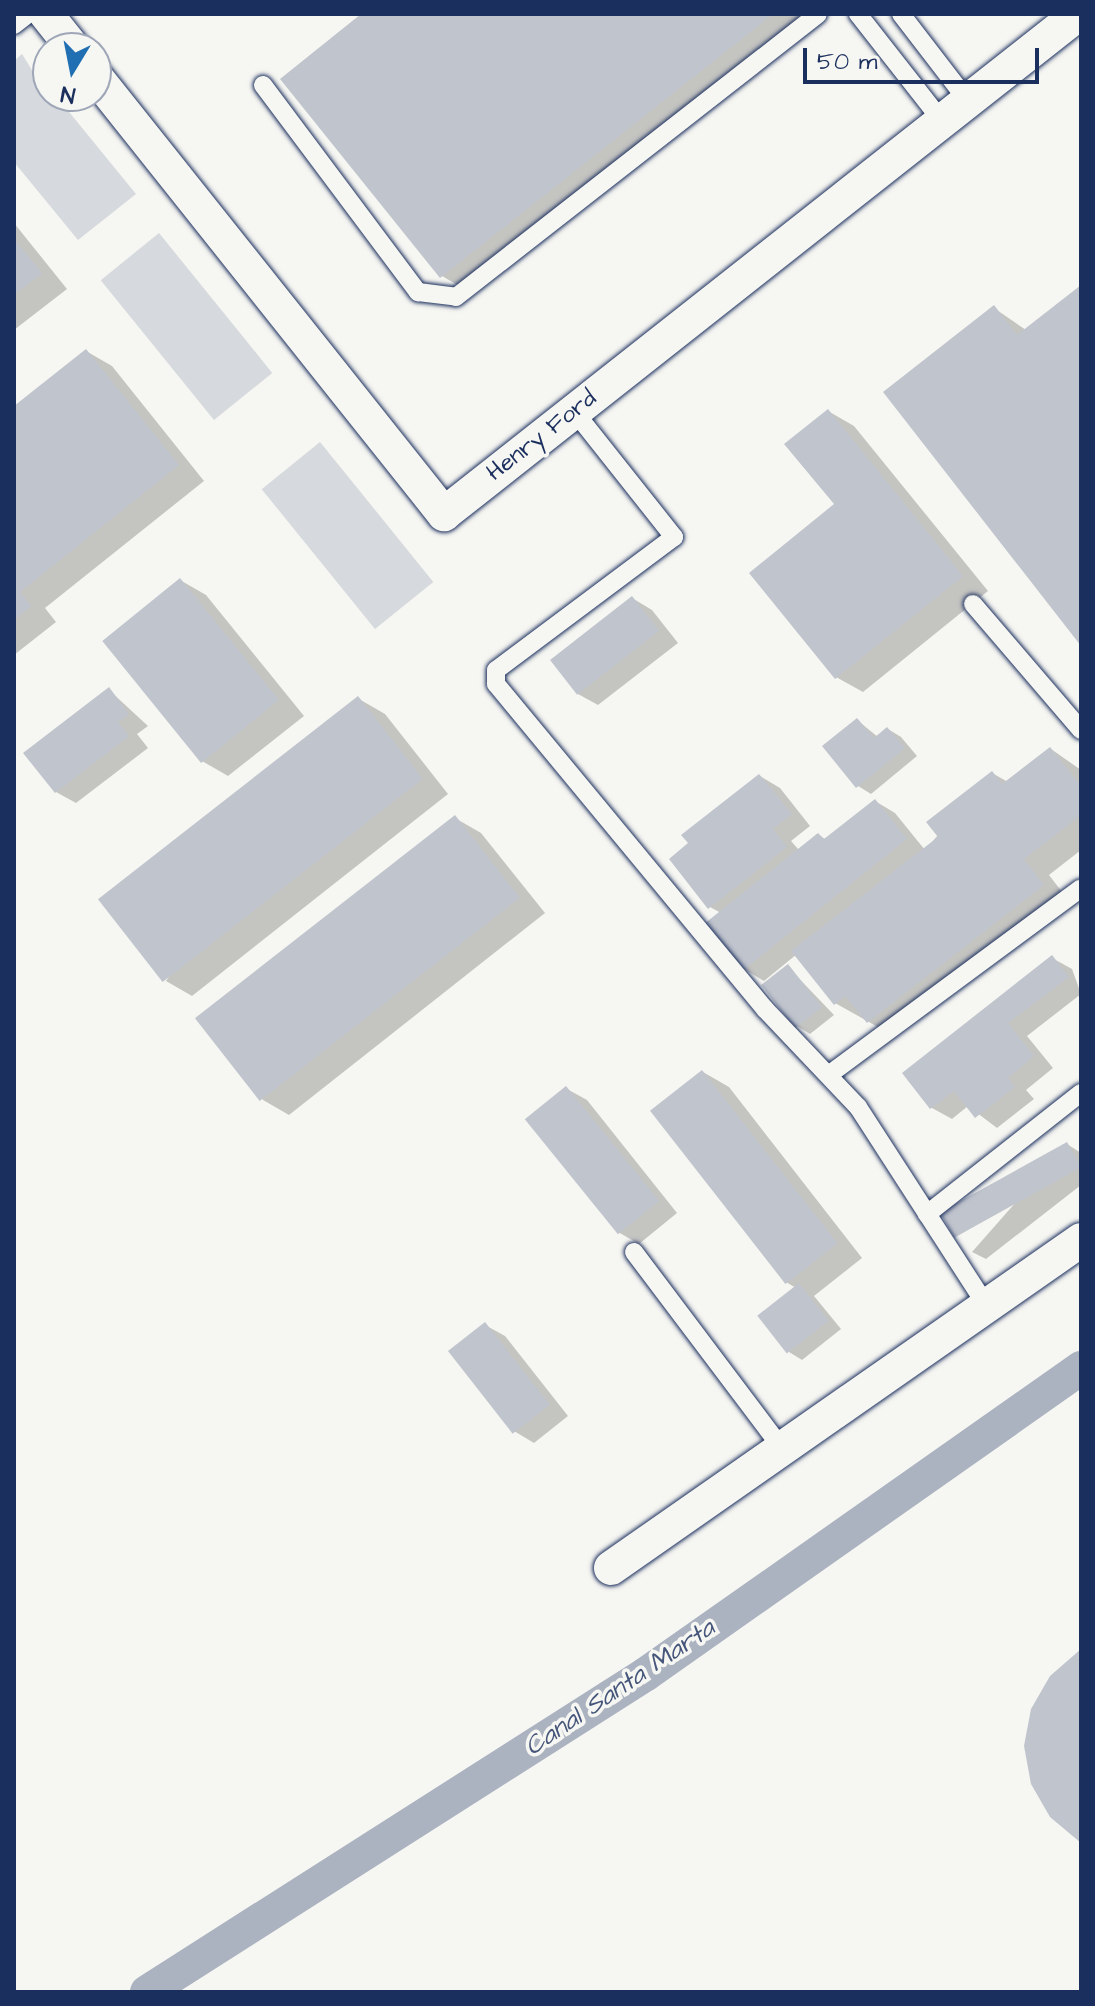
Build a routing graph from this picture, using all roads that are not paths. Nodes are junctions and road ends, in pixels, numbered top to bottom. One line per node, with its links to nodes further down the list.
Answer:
1 (28, 14): 7 (lane)
2 (46, 14): 8 (street)
3 (818, 14): 9 (lane)
4 (858, 14): 11 (lane)
5 (901, 14): 11 (lane)
6 (1078, 14): 11 (street, Henry Ford)
7 (14, 25)
8 (60, 32)
9 (263, 85)
10 (112, 97): 12 (street, Henry Ford)
11 (955, 111): 12 (street, Henry Ford)
12 (574, 411): 16 (lane)
13 (973, 604): 14 (lane)
14 (1081, 730)
15 (1081, 888): 16 (lane)
16 (830, 1074): 18 (lane)
17 (1081, 1093): 18 (lane)
18 (927, 1214): 21 (lane)
19 (1081, 1240): 21 (street)
20 (634, 1252): 22 (lane)
21 (985, 1303): 22 (street)
22 (781, 1447): 23 (street)
23 (611, 1568)

